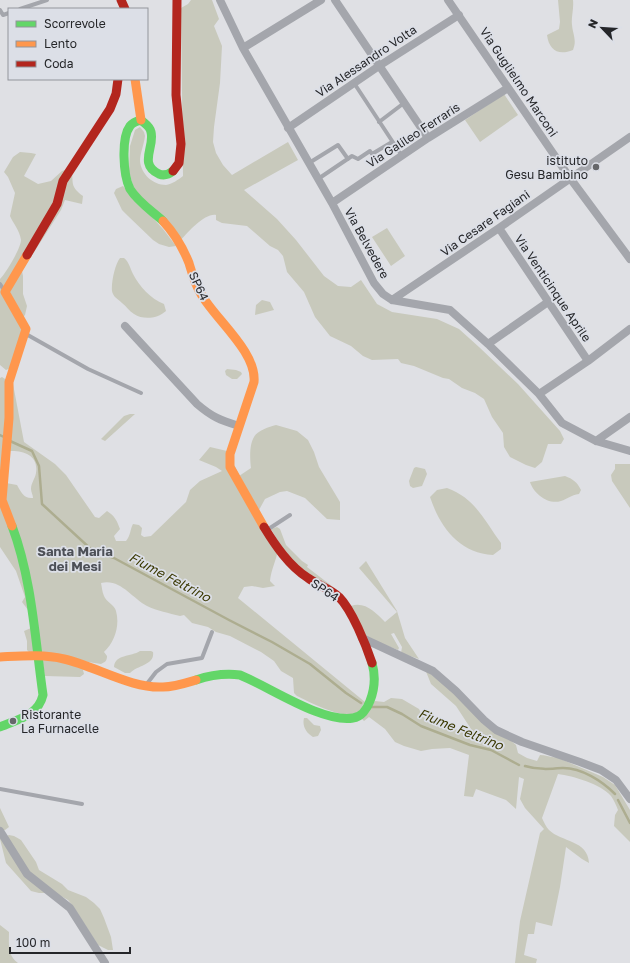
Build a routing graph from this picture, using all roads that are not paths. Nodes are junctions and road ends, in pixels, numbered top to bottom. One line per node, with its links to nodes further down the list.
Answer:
1 (47, 0): 7 (lane)
2 (177, 0): 18 (street)
3 (220, 0): 11 (street, Via Belvedere)
4 (321, 0): 11 (street)
5 (335, 0): 12 (street)
6 (448, 0): 10 (street, Via Guglielmo Marconi)
7 (23, 8)
8 (0, 10): 9 (lane)
9 (8, 13)
10 (459, 15): 12 (street, Via Alessandro Volta); 16 (street, Via Guglielmo Marconi)
11 (243, 48): 20 (street, Via Belvedere)
12 (379, 66): 15 (street, Via Alessandro Volta); 17 (street)
13 (118, 80): 33 (street)
14 (135, 80): 18 (street)
15 (354, 83): 19 (lane); 20 (street, Via Alessandro Volta)
16 (508, 88): 22 (street, Via Galileo Ferraris); 27 (street, Via Guglielmo Marconi)
17 (404, 103): 19 (lane); 22 (street)
18 (141, 120): 44 (street, SP64)
19 (379, 122): 23 (lane)
20 (288, 128): 26 (street, Via Belvedere)
21 (630, 137): 27 (street, Via Cesare Fagiani)
22 (428, 138): 24 (street, Via Galileo Ferraris)
23 (392, 142): 24 (lane); 25 (lane)
24 (402, 156): 29 (street, Via Galileo Ferraris)
25 (348, 159): 26 (lane); 28 (lane)
26 (309, 164): 28 (street, Via Belvedere)
27 (570, 178): 30 (street, Via Cesare Fagiani); 31 (street, Via Guglielmo Marconi)
28 (318, 179): 29 (street, Via Belvedere)
29 (332, 203): 34 (street, Via Belvedere)
30 (499, 228): 34 (street, Via Cesare Fagiani); 35 (street, Via Venticinque Aprile)
31 (630, 259)
32 (0, 284): 33 (lane)
33 (5, 292): 38 (street)
34 (392, 300): 39 (street)
35 (548, 302): 39 (street); 40 (street, Via Venticinque Aprile)
36 (125, 326): 44 (street)
37 (630, 329): 40 (street)
38 (25, 334): 41 (lane); 51 (street)
39 (488, 344): 42 (street)
40 (588, 361): 42 (street)
41 (141, 393)
42 (540, 394): 45 (street)
43 (630, 417): 45 (street)
44 (239, 426): 48 (street, SP64)
45 (596, 441): 46 (street)
46 (630, 451)
47 (290, 515): 48 (lane)
48 (267, 531): 50 (street, SP64)
49 (212, 632): 53 (lane)
50 (362, 638): 53 (street, SP64); 56 (street)
51 (36, 656): 52 (street); 53 (street); 54 (street)
52 (0, 657)
53 (146, 685)
54 (0, 727)
55 (0, 789): 57 (lane)
56 (630, 799)
57 (82, 804)
58 (0, 831): 59 (street)
59 (105, 963)

